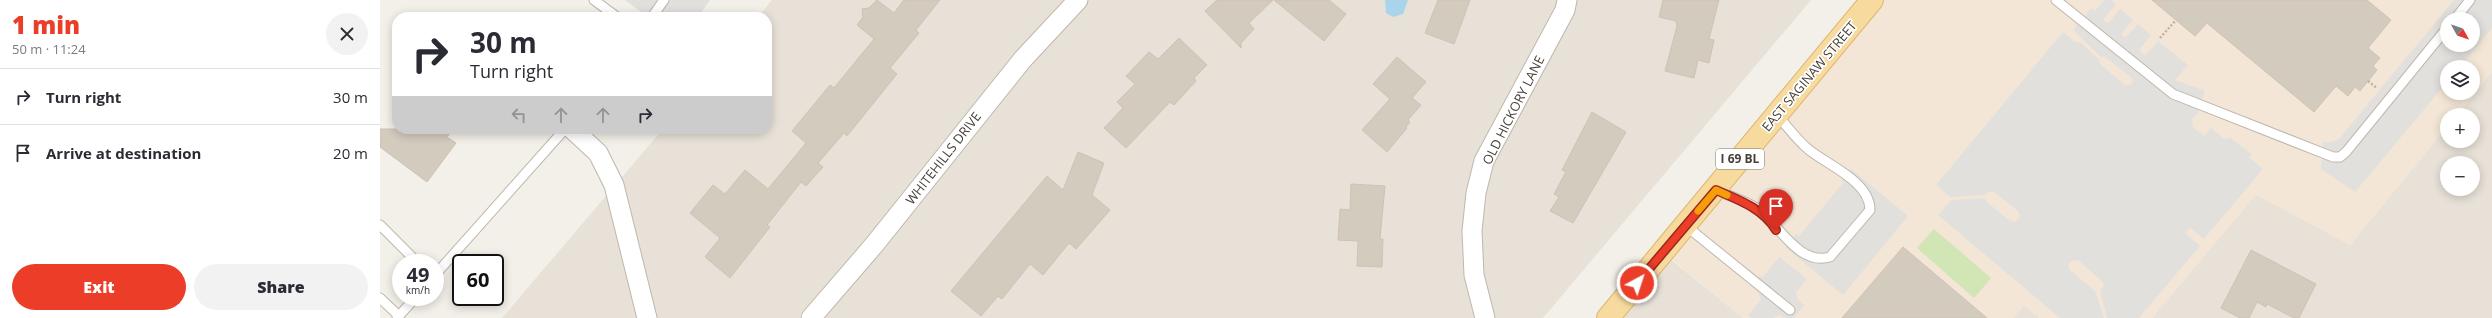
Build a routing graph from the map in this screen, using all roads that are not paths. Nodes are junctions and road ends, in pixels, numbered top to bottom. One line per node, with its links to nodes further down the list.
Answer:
1 (594, 0): 8 (lane)
2 (664, 0): 9 (lane)
3 (1078, 0): 25 (street, WHITEHILLS DRIVE)
4 (1567, 0): 26 (street, OLD HICKORY LANE)
5 (1872, 0): 12 (main road, EAST SAGINAW STREET / I 69 BL)
6 (2056, 0): 11 (lane)
7 (2470, 0): 10 (lane)
8 (610, 12)
9 (656, 12)
10 (2461, 12)
11 (2440, 37)
12 (1776, 114): 15 (main road, EAST SAGINAW STREET / I 69 BL); 15 (lane)
13 (561, 134): 19 (lane)
14 (577, 134): 24 (street)
15 (1716, 190): 17 (main road, EAST SAGINAW STREET / I 69 BL)
16 (380, 225): 18 (lane)
17 (1686, 226): 22 (lane); 27 (main road, EAST SAGINAW STREET / I 69 BL)
18 (409, 254)
19 (444, 265)
20 (380, 298): 23 (lane)
21 (408, 306): 23 (lane)
22 (1790, 310)
23 (398, 317)
24 (647, 318)
25 (810, 318)
26 (1486, 318)
27 (1608, 318)

